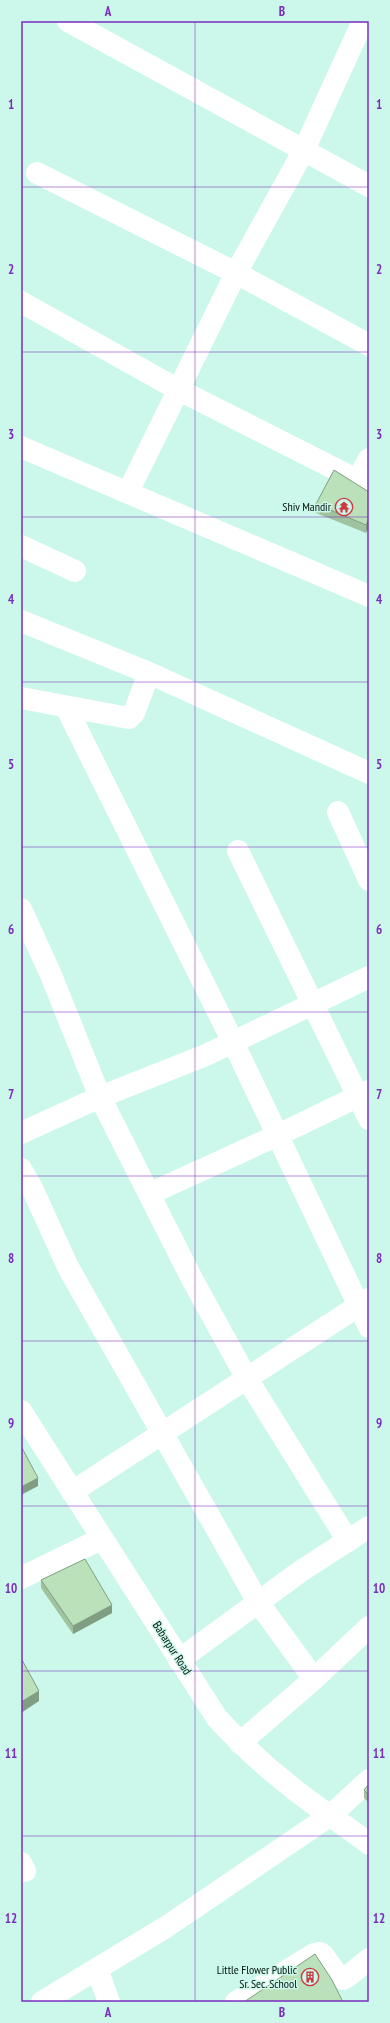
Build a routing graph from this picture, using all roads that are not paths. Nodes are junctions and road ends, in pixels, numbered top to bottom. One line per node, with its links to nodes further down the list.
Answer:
1 (68, 21): 3 (street)
2 (363, 21): 3 (street)
3 (304, 150): 5 (street); 6 (street)
4 (37, 173): 6 (street)
5 (369, 186)
6 (236, 273): 8 (street); 9 (street)
7 (21, 302): 9 (street)
8 (369, 345)
9 (179, 390): 12 (street); 13 (street)
10 (21, 447): 13 (street)
11 (369, 459): 12 (street)
12 (363, 483)
13 (128, 492): 16 (street)
14 (21, 546): 15 (street)
15 (76, 571)
16 (369, 596)
17 (21, 622): 18 (street)
18 (149, 673): 20 (street); 21 (street)
19 (21, 698): 20 (street)
20 (66, 707): 28 (street)
21 (369, 773)
22 (338, 812): 24 (street)
23 (238, 851): 27 (street)
24 (369, 880)
25 (21, 909): 30 (street)
26 (369, 977): 27 (street)
27 (313, 1004): 28 (street); 29 (street)
28 (233, 1042): 30 (street); 33 (street)
29 (363, 1093): 31 (street); 33 (street)
30 (100, 1097): 32 (street); 35 (street)
31 (369, 1119)
32 (21, 1133)
33 (278, 1135): 35 (street); 36 (street)
34 (21, 1168): 40 (street)
35 (149, 1194): 38 (street)
36 (364, 1302): 37 (street); 38 (street)
37 (369, 1327)
38 (246, 1377): 40 (street); 44 (street)
39 (21, 1410): 41 (street, Babarpur Road)
40 (163, 1434): 41 (street); 46 (street)
41 (72, 1492): 43 (street, Babarpur Road)
42 (369, 1527): 44 (street)
43 (101, 1539): 45 (street); 48 (street, Babarpur Road)
44 (348, 1541): 46 (street)
45 (21, 1578)
46 (258, 1602): 48 (street); 49 (street)
47 (369, 1626): 49 (street)
48 (179, 1660): 50 (street, Babarpur Road)
49 (314, 1679): 50 (street)
50 (240, 1743): 52 (street, Babarpur Road)
51 (369, 1780): 52 (street)
52 (331, 1815): 53 (street, Babarpur Road); 55 (street)
53 (369, 1844)
54 (369, 1959): 58 (street)
55 (97, 1969): 56 (street); 57 (street)
56 (42, 2002)
57 (109, 2002)
58 (236, 2002)

